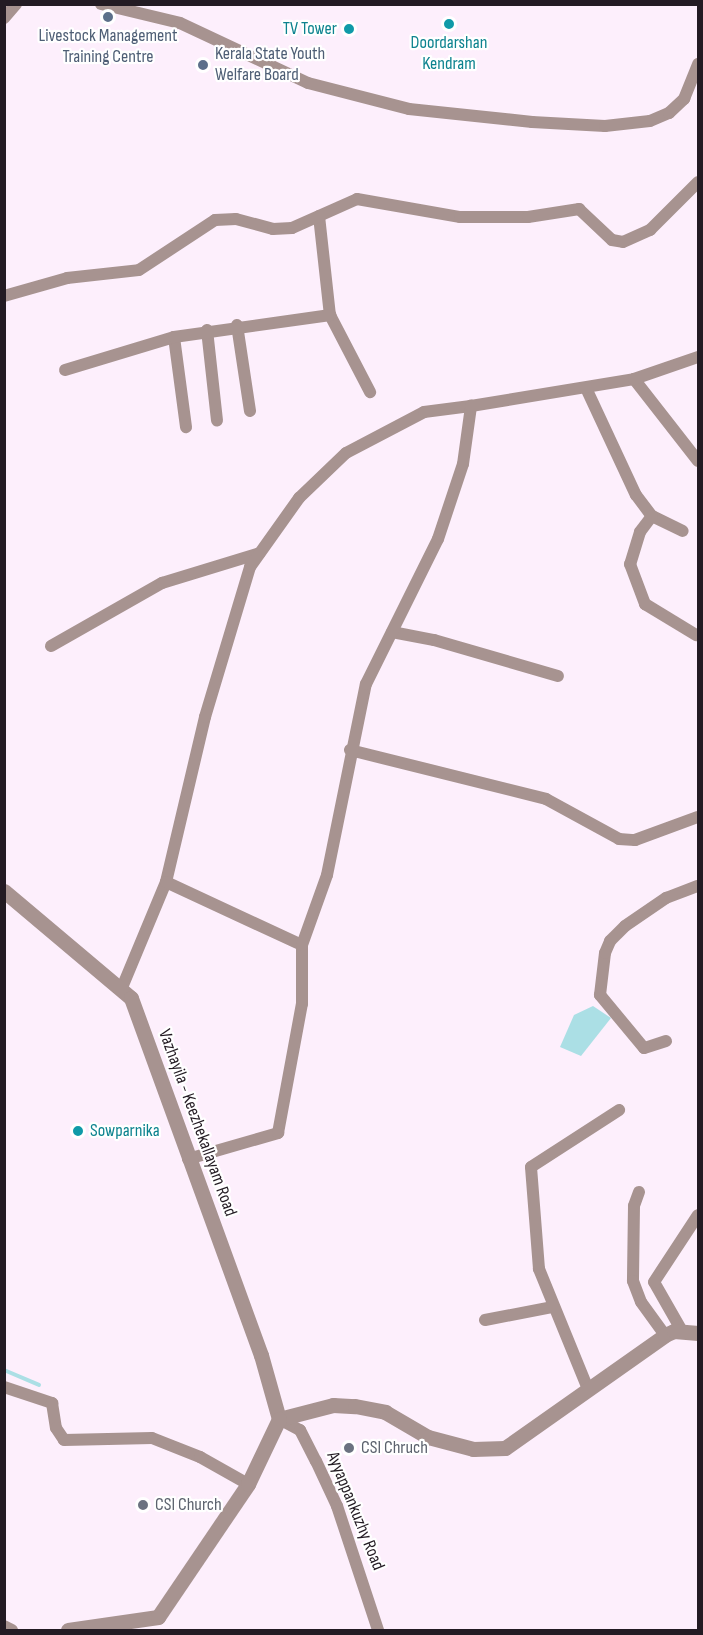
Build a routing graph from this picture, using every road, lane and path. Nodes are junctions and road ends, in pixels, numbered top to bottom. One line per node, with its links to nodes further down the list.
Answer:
1 (16, 4): 3 (street)
2 (101, 4): 4 (street)
3 (4, 18)
4 (699, 64)
5 (699, 182): 6 (street)
6 (319, 216): 7 (street); 8 (street)
7 (4, 297)
8 (330, 315): 9 (street); 16 (street)
9 (237, 325): 10 (street); 18 (street)
10 (207, 330): 11 (street); 19 (street)
11 (174, 337): 13 (street); 20 (street)
12 (699, 357): 14 (street)
13 (65, 370)
14 (634, 379): 15 (street); 21 (street)
15 (586, 388): 17 (street); 22 (street)
16 (370, 392)
17 (471, 406): 24 (street); 25 (street)
18 (250, 411)
19 (217, 420)
20 (186, 427)
21 (699, 461)
22 (652, 516): 23 (street); 26 (street)
23 (683, 531)
24 (260, 553): 27 (street); 31 (street)
25 (393, 632): 28 (street); 29 (street)
26 (696, 635)
27 (51, 646)
28 (558, 676)
29 (350, 750): 30 (street); 34 (street)
30 (699, 817)
31 (166, 882): 34 (street); 35 (street)
32 (699, 886): 36 (street)
33 (4, 891): 35 (street, Vazhayila - Keezhekallayam Road)
34 (302, 945): 38 (street)
35 (121, 990): 38 (street, Vazhayila - Keezhekallayam Road)
36 (666, 1041)
37 (619, 1110): 41 (street)
38 (188, 1159): 48 (street, Vazhayila - Keezhekallayam Road)
39 (639, 1192): 45 (street)
40 (699, 1215): 43 (street)
41 (552, 1307): 42 (street); 47 (street)
42 (485, 1320)
43 (682, 1331): 44 (street); 45 (street)
44 (699, 1333)
45 (665, 1335): 47 (street)
46 (4, 1386): 49 (street)
47 (588, 1389): 48 (street)
48 (279, 1419): 49 (street); 53 (street, Ayyappankuzhy Road)
49 (248, 1484): 52 (street)
50 (4, 1626): 51 (street)
51 (12, 1630)
52 (68, 1630)
53 (378, 1630)

